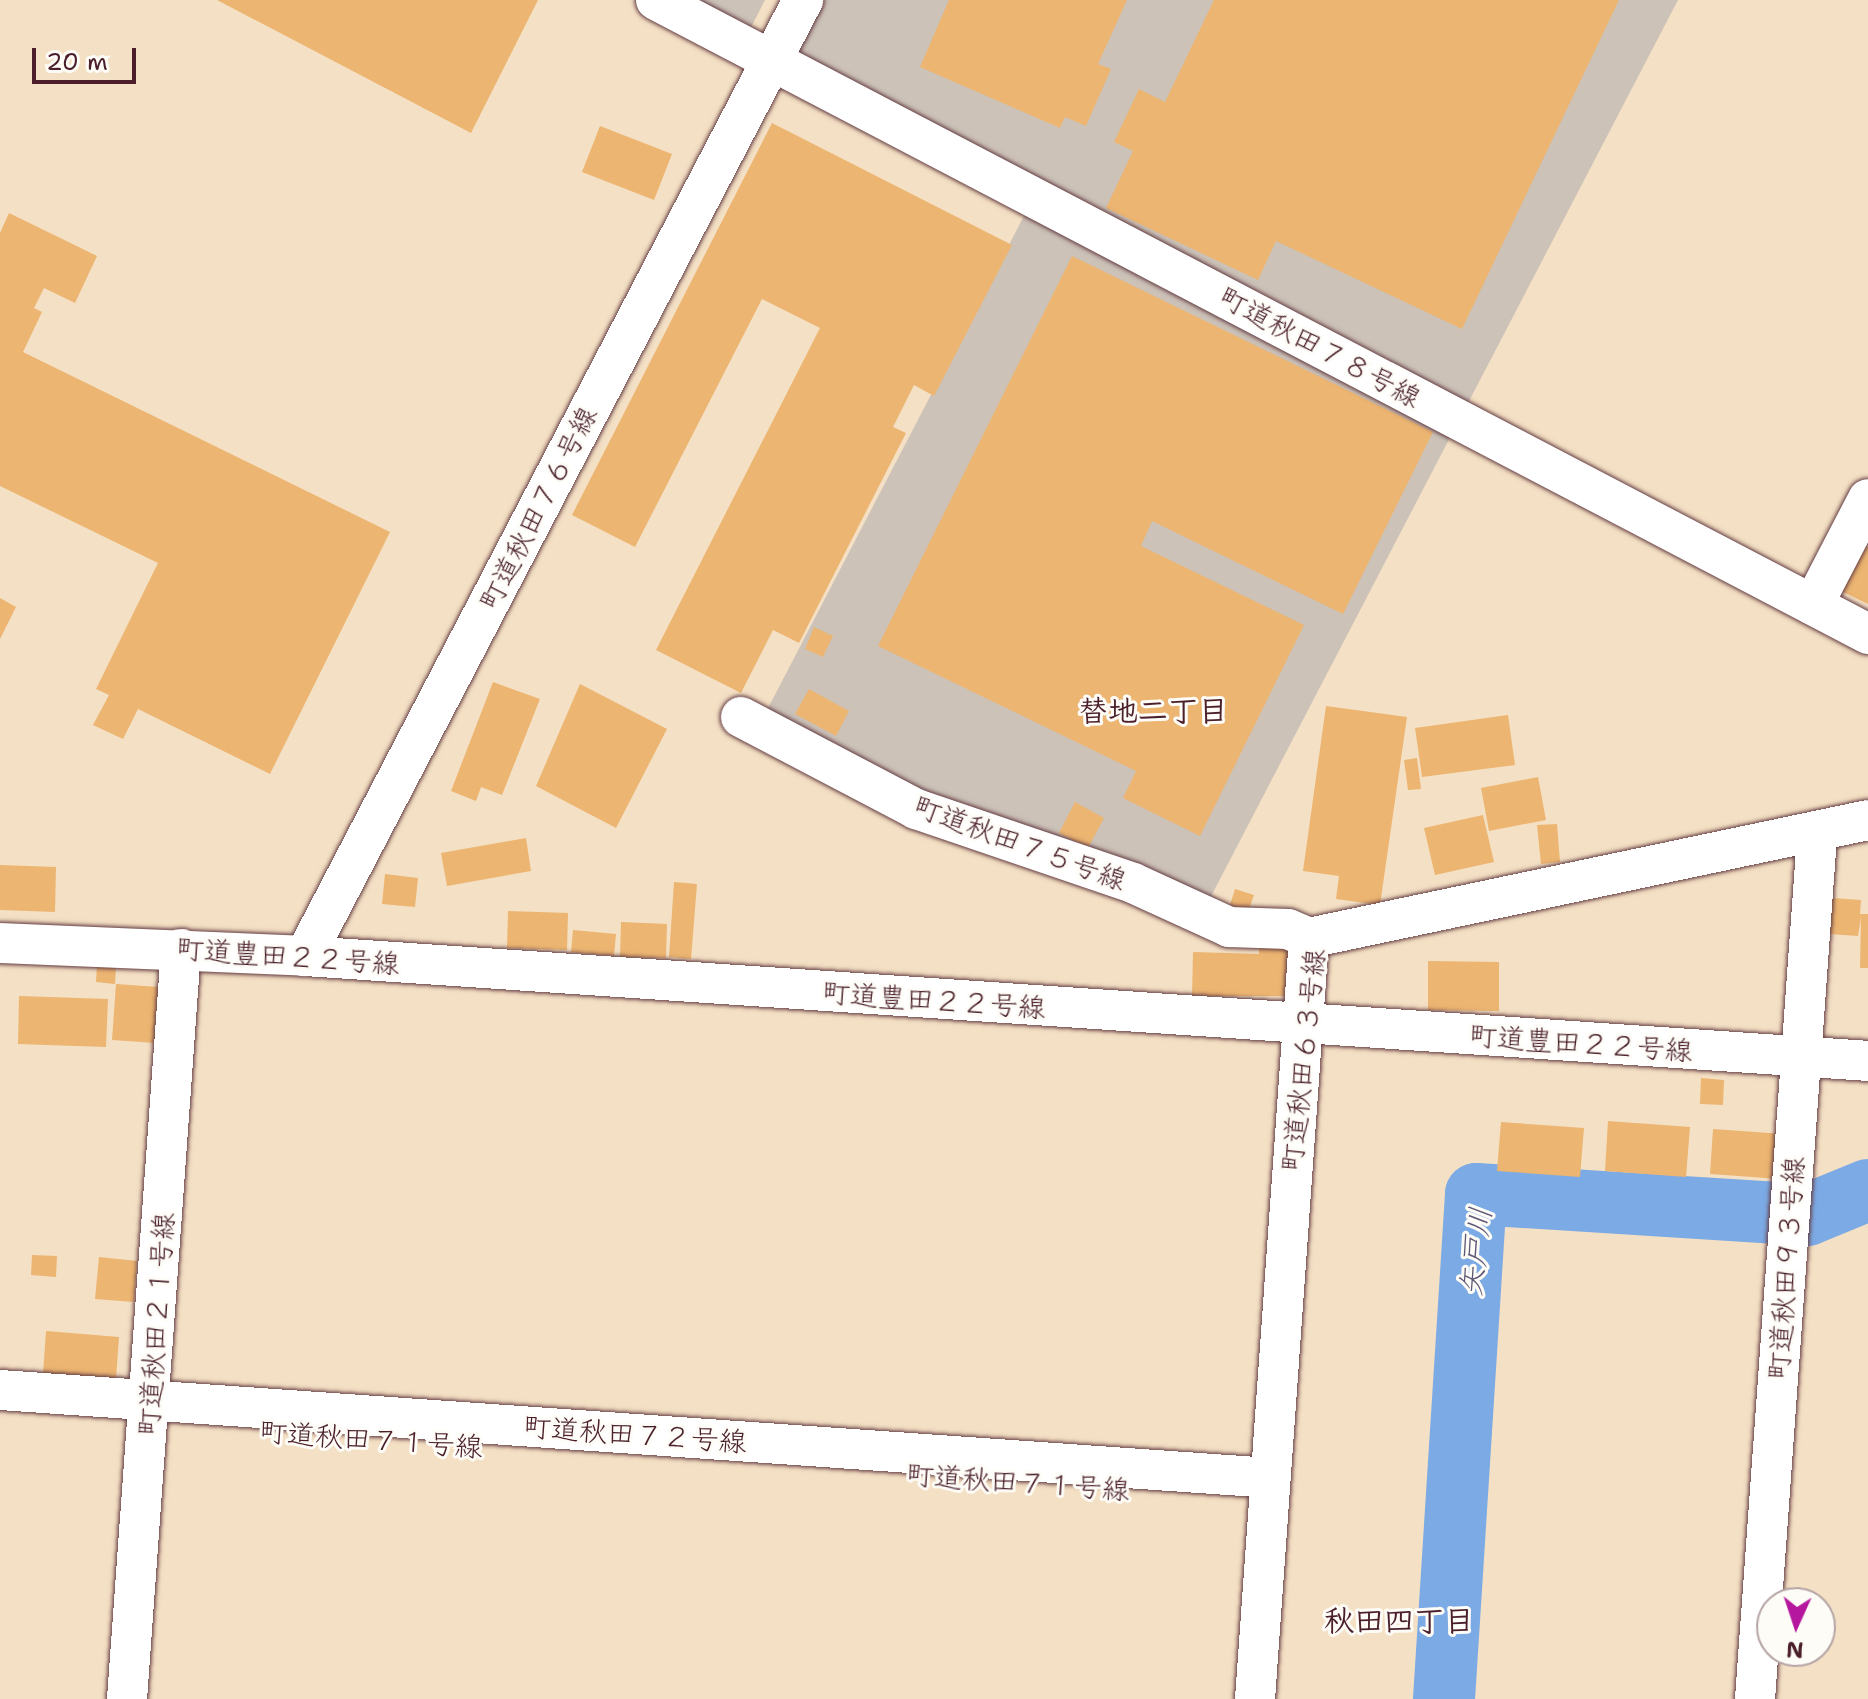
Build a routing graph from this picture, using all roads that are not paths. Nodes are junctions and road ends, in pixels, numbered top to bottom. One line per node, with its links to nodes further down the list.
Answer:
1 (656, 0): 3 (street, 町道秋田７８号線)
2 (803, 0): 3 (street, 町道秋田７６号線)
3 (771, 60): 5 (street, 町道秋田７８号線); 13 (street, 町道秋田７６号線)
4 (1868, 499): 5 (street)
5 (1813, 605): 6 (street, 町道秋田７８号線)
6 (1868, 634)
7 (741, 717): 10 (street, 町道秋田７５号線)
8 (1868, 820): 9 (street, 町道秋田６３号線)
9 (1817, 836): 10 (street, 町道秋田６３号線); 15 (street, 町道秋田９３号線)
10 (1309, 938): 14 (street, 町道秋田６３号線)
11 (0, 943): 12 (street, 町道豊田２２号線)
12 (181, 949): 13 (street, 町道豊田２２号線); 18 (street, 町道秋田２１号線)
13 (305, 956): 14 (street, 町道豊田２２号線)
14 (1301, 1025): 15 (street, 町道豊田２２号線); 20 (street, 町道秋田６３号線)
15 (1801, 1057): 16 (street, 町道豊田２２号線); 23 (street, 町道秋田９３号線)
16 (1868, 1061)
17 (0, 1390): 18 (street)
18 (150, 1412): 19 (street, 町道秋田７１号線); 20 (street, 町道秋田７１号線); 21 (street, 町道秋田２１号線)
19 (0, 1414)
20 (1270, 1489): 22 (street, 町道秋田６３号線)
21 (127, 1699)
22 (1255, 1699)
23 (1755, 1699)

